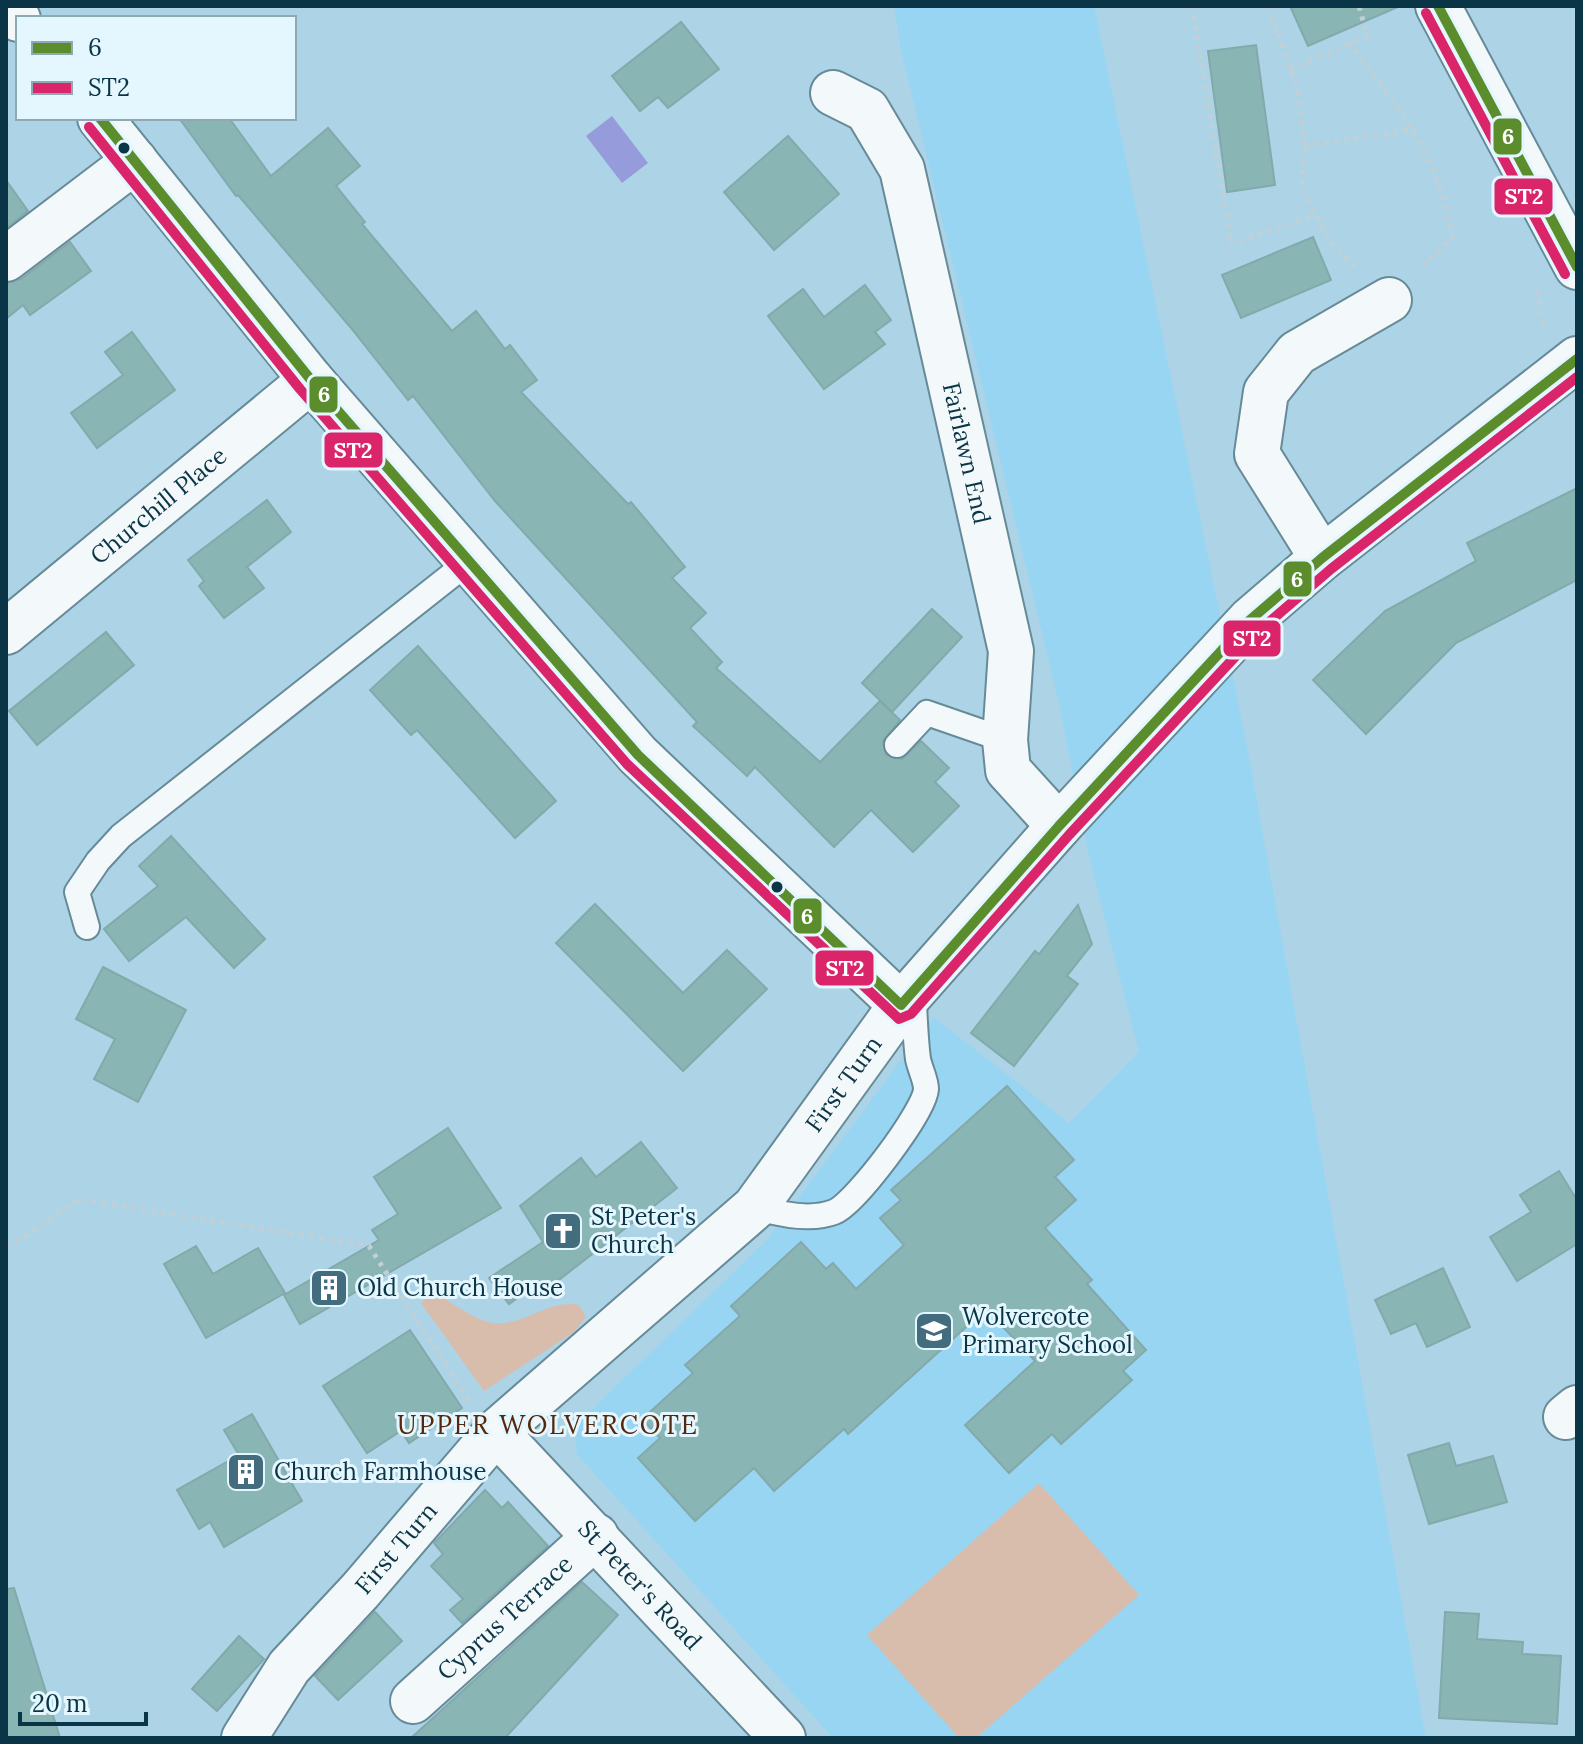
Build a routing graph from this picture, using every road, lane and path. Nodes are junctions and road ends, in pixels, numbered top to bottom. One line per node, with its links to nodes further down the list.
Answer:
1 (1192, 6): 12 (path)
2 (1268, 6): 6 (path)
3 (1359, 6): 5 (path)
4 (1438, 6): 14 (street)
5 (1349, 43): 6 (path); 9 (path)
6 (1290, 69): 10 (path)
7 (833, 93): 21 (street, Fairlawn End)
8 (102, 120): 11 (street)
9 (1415, 129): 10 (path); 15 (path)
10 (1305, 146): 12 (path)
11 (135, 161): 13 (street); 17 (street)
12 (1316, 215): 15 (path)
13 (6, 259)
14 (1577, 267)
15 (1389, 300): 18 (street)
16 (1577, 359): 18 (street, First Turn)
17 (311, 380): 19 (street); 20 (street, Churchill Place)
18 (1322, 558): 23 (street, First Turn)
19 (467, 563): 24 (lane); 25 (street)
20 (6, 632)
21 (1005, 740): 22 (lane); 23 (street, Fairlawn End)
22 (897, 745)
23 (1071, 813): 25 (street, First Turn)
24 (87, 927)
25 (907, 998): 26 (street, First Turn); 26 (lane)
26 (755, 1207): 28 (street, First Turn)
27 (6, 1245): 28 (path)
28 (496, 1432): 29 (street, St Peter's Road); 31 (street, First Turn)
29 (596, 1536): 30 (street, Cyprus Terrace); 32 (street, St Peter's Road)
30 (413, 1701)
31 (244, 1738)
32 (783, 1738)

